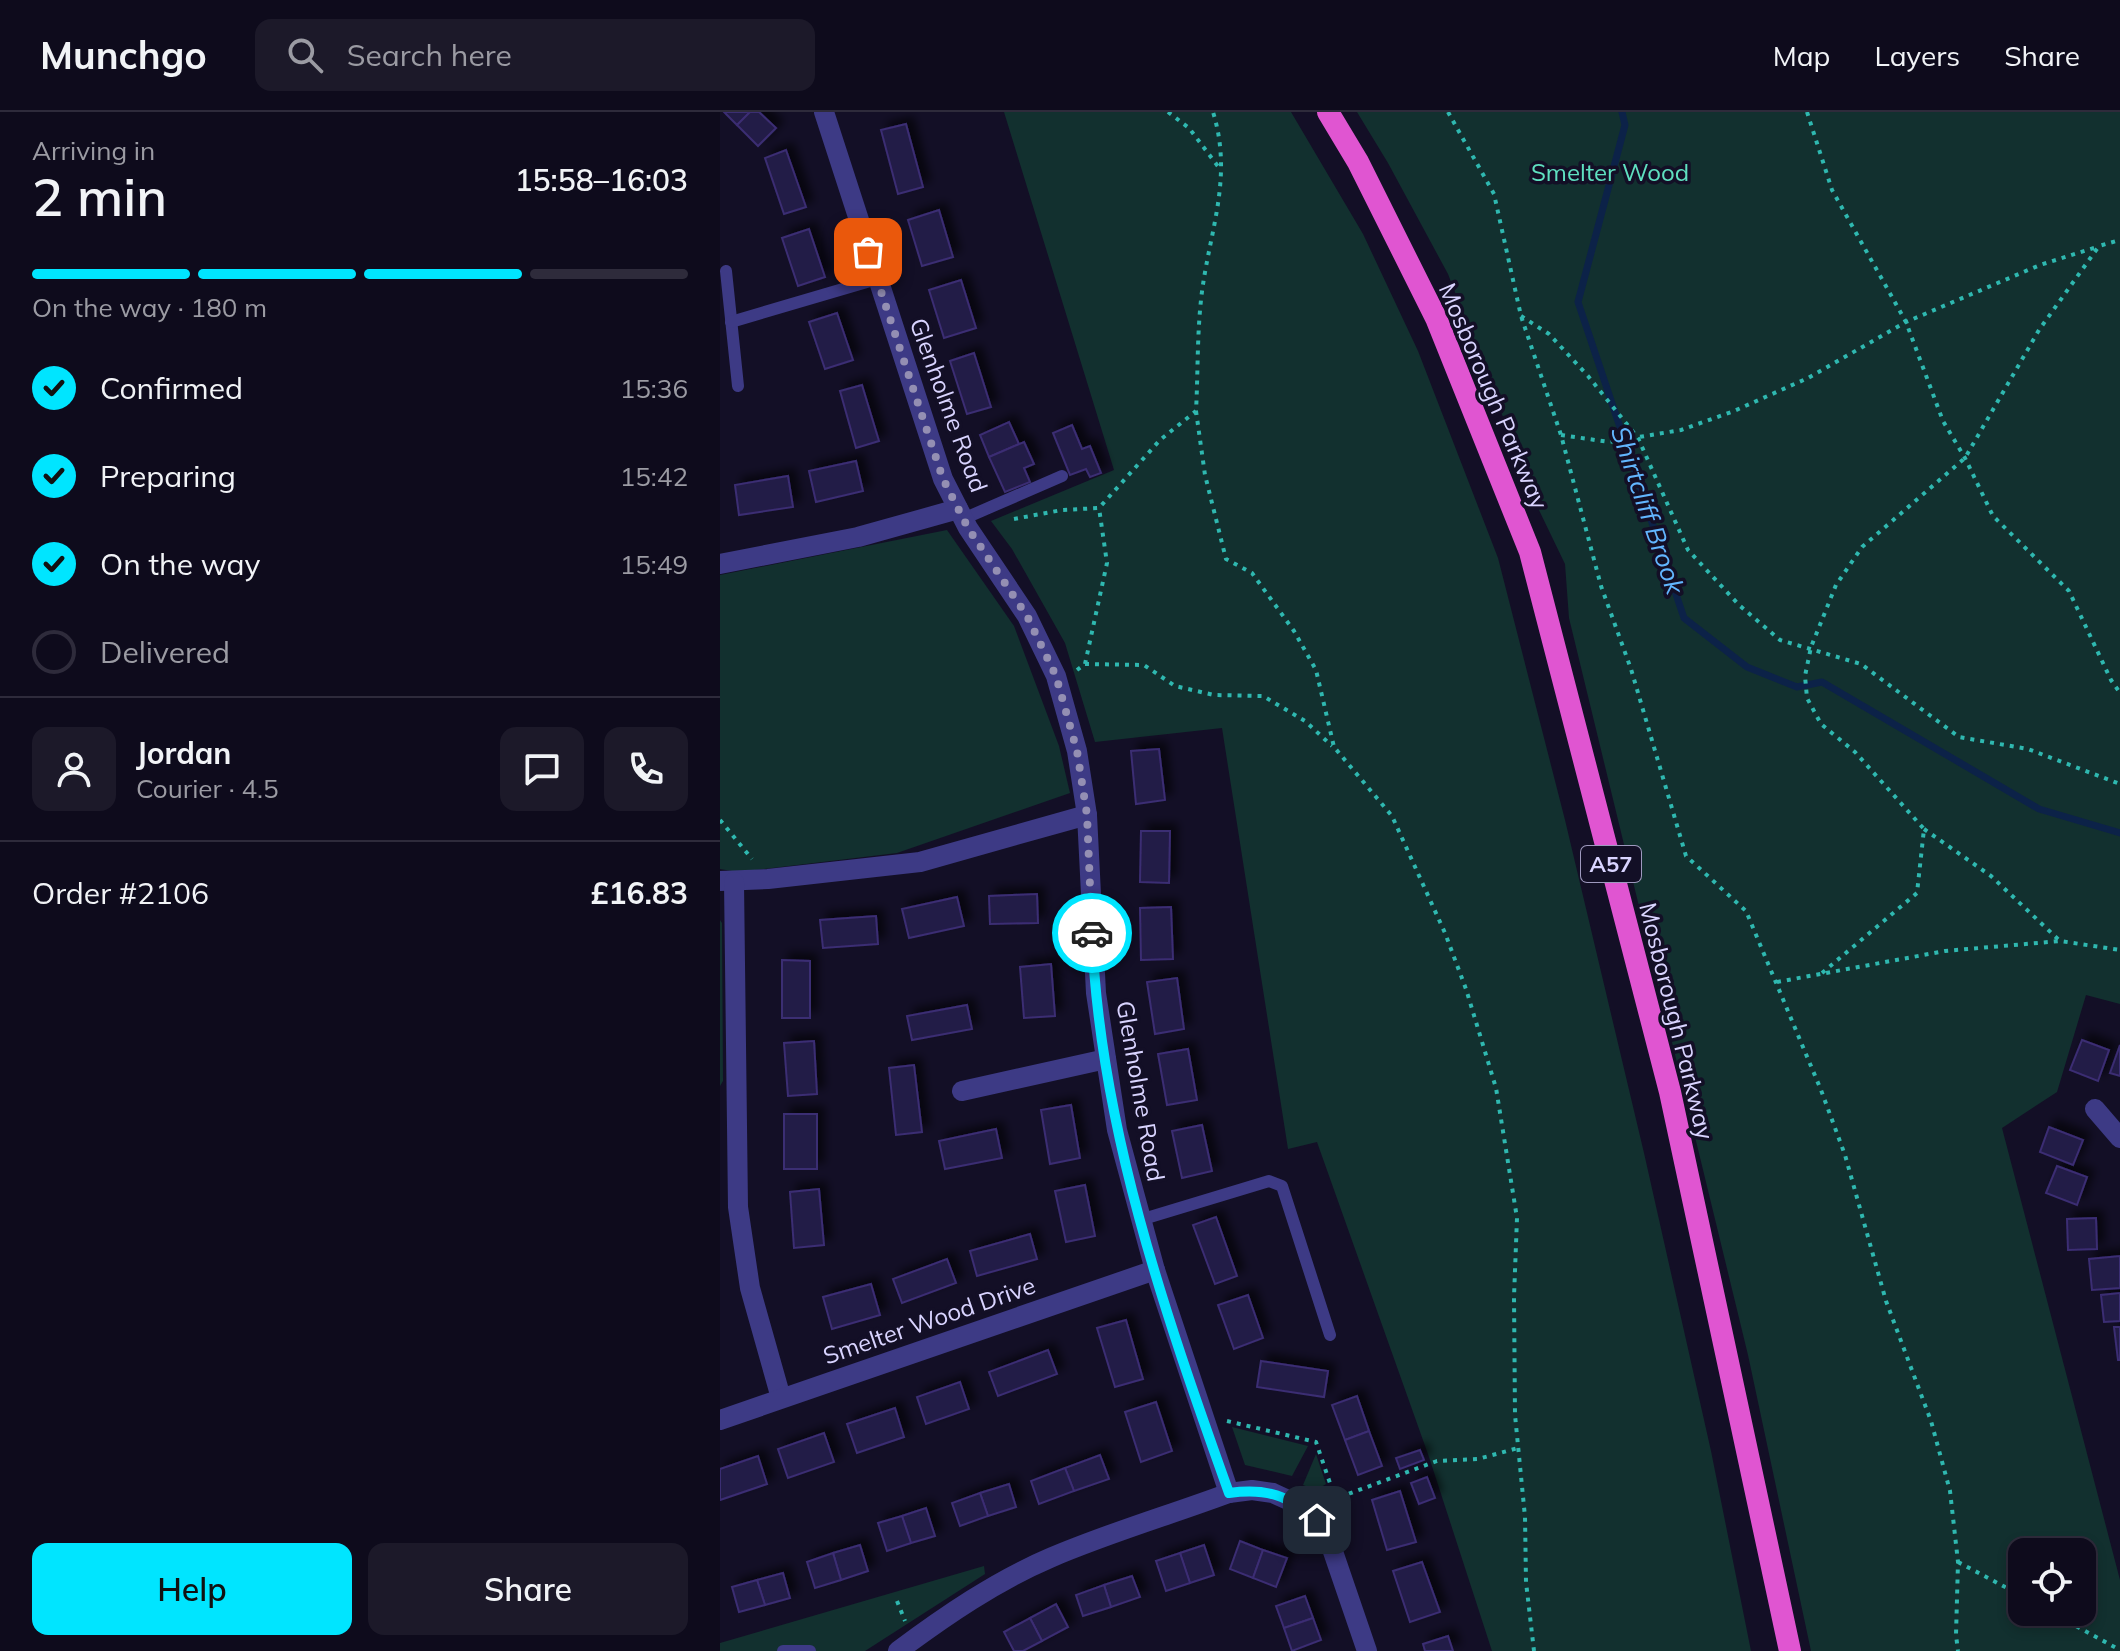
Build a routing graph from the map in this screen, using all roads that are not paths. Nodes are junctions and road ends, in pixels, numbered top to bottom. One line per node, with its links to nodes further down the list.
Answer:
1 (824, 112): 4 (street, Glenholme Road)
2 (1328, 112): 27 (highway, Mosborough Parkway / A57)
3 (726, 271): 5 (lane)
4 (877, 279): 5 (lane); 8 (street, Glenholme Road)
5 (731, 322): 6 (lane)
6 (738, 386)
7 (1062, 476): 8 (lane)
8 (960, 514): 9 (street); 10 (street, Glenholme Road)
9 (720, 564)
10 (1087, 815): 11 (street); 12 (street, Glenholme Road)
11 (727, 882): 15 (street)
12 (1106, 1059): 13 (street); 17 (street, Glenholme Road)
13 (962, 1091)
14 (2095, 1109): 16 (street)
15 (728, 1116): 20 (street)
16 (2120, 1138)
17 (1140, 1220): 18 (street, Glenholme Road); 19 (lane)
18 (1155, 1270): 20 (street, Smelter Wood Drive); 22 (street, Glenholme Road)
19 (1330, 1335)
20 (781, 1398): 21 (street, Smelter Wood Drive)
21 (720, 1420)
22 (1229, 1493): 25 (street); 26 (street)
23 (783, 1651): 24 (lane)
24 (810, 1651)
25 (898, 1651)
26 (1367, 1651)
27 (1790, 1651)

